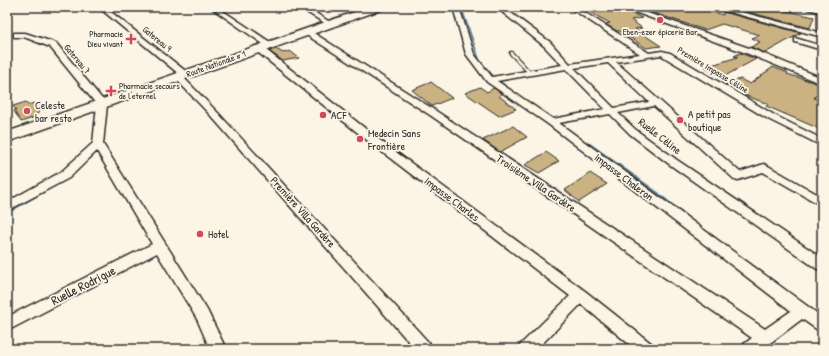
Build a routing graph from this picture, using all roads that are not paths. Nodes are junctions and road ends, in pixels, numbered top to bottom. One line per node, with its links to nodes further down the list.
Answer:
1 (96, 7): 24 (street, Gatereau 9)
2 (213, 7): 17 (street, Impasse Charles)
3 (301, 7): 12 (street)
4 (379, 7): 12 (main road, Route Nationale # 1)
5 (456, 7): 25 (street, Impasse Chaleron)
6 (498, 7): 22 (street, Ruelle Céline)
7 (572, 7): 20 (street)
8 (624, 7): 26 (street)
9 (714, 7): 15 (street)
10 (807, 7): 11 (street)
11 (822, 11)
12 (330, 24): 13 (main road, Route Nationale # 1)
13 (306, 32): 17 (main road, Route Nationale # 1); 42 (street, Troisième Villa Gardère)
14 (17, 35): 27 (street, Gatereau 7)
15 (822, 35)
16 (798, 40): 18 (street)
17 (264, 46): 24 (main road, Route Nationale # 1); 38 (street, Impasse Charles)
18 (822, 48)
19 (511, 53): 23 (lane)
20 (647, 55): 21 (street, Première Impasse Céline); 32 (street, Première Impasse Céline)
21 (609, 60): 22 (street, Première Impasse Céline); 28 (street)
22 (569, 67): 23 (street, Première Impasse Céline); 29 (street, Ruelle Céline)
23 (529, 72): 25 (street, Première Impasse Céline)
24 (182, 76): 27 (main road, Route Nationale # 1); 44 (street, Première Villa Gardère)
25 (490, 80): 30 (street, Impasse Chaleron)
26 (822, 81)
27 (98, 100): 31 (main road, Route Nationale # 1); 33 (street)
28 (656, 103): 29 (street); 34 (street)
29 (611, 111): 30 (street); 37 (street, Ruelle Céline)
30 (551, 122): 39 (street, Impasse Chaleron)
31 (7, 137)
32 (822, 143)
33 (98, 144): 35 (street); 36 (street)
34 (822, 202)
35 (7, 207)
36 (159, 246): 40 (street, Ruelle Rodrigue); 43 (street)
37 (822, 265)
38 (580, 295): 45 (street); 46 (street, Impasse Charles)
39 (802, 311): 41 (street, Impasse Chaleron); 42 (street)
40 (7, 324)
41 (822, 326)
42 (764, 337): 47 (street)
43 (218, 349)
44 (425, 349)
45 (526, 349)
46 (647, 349)
47 (750, 349)

